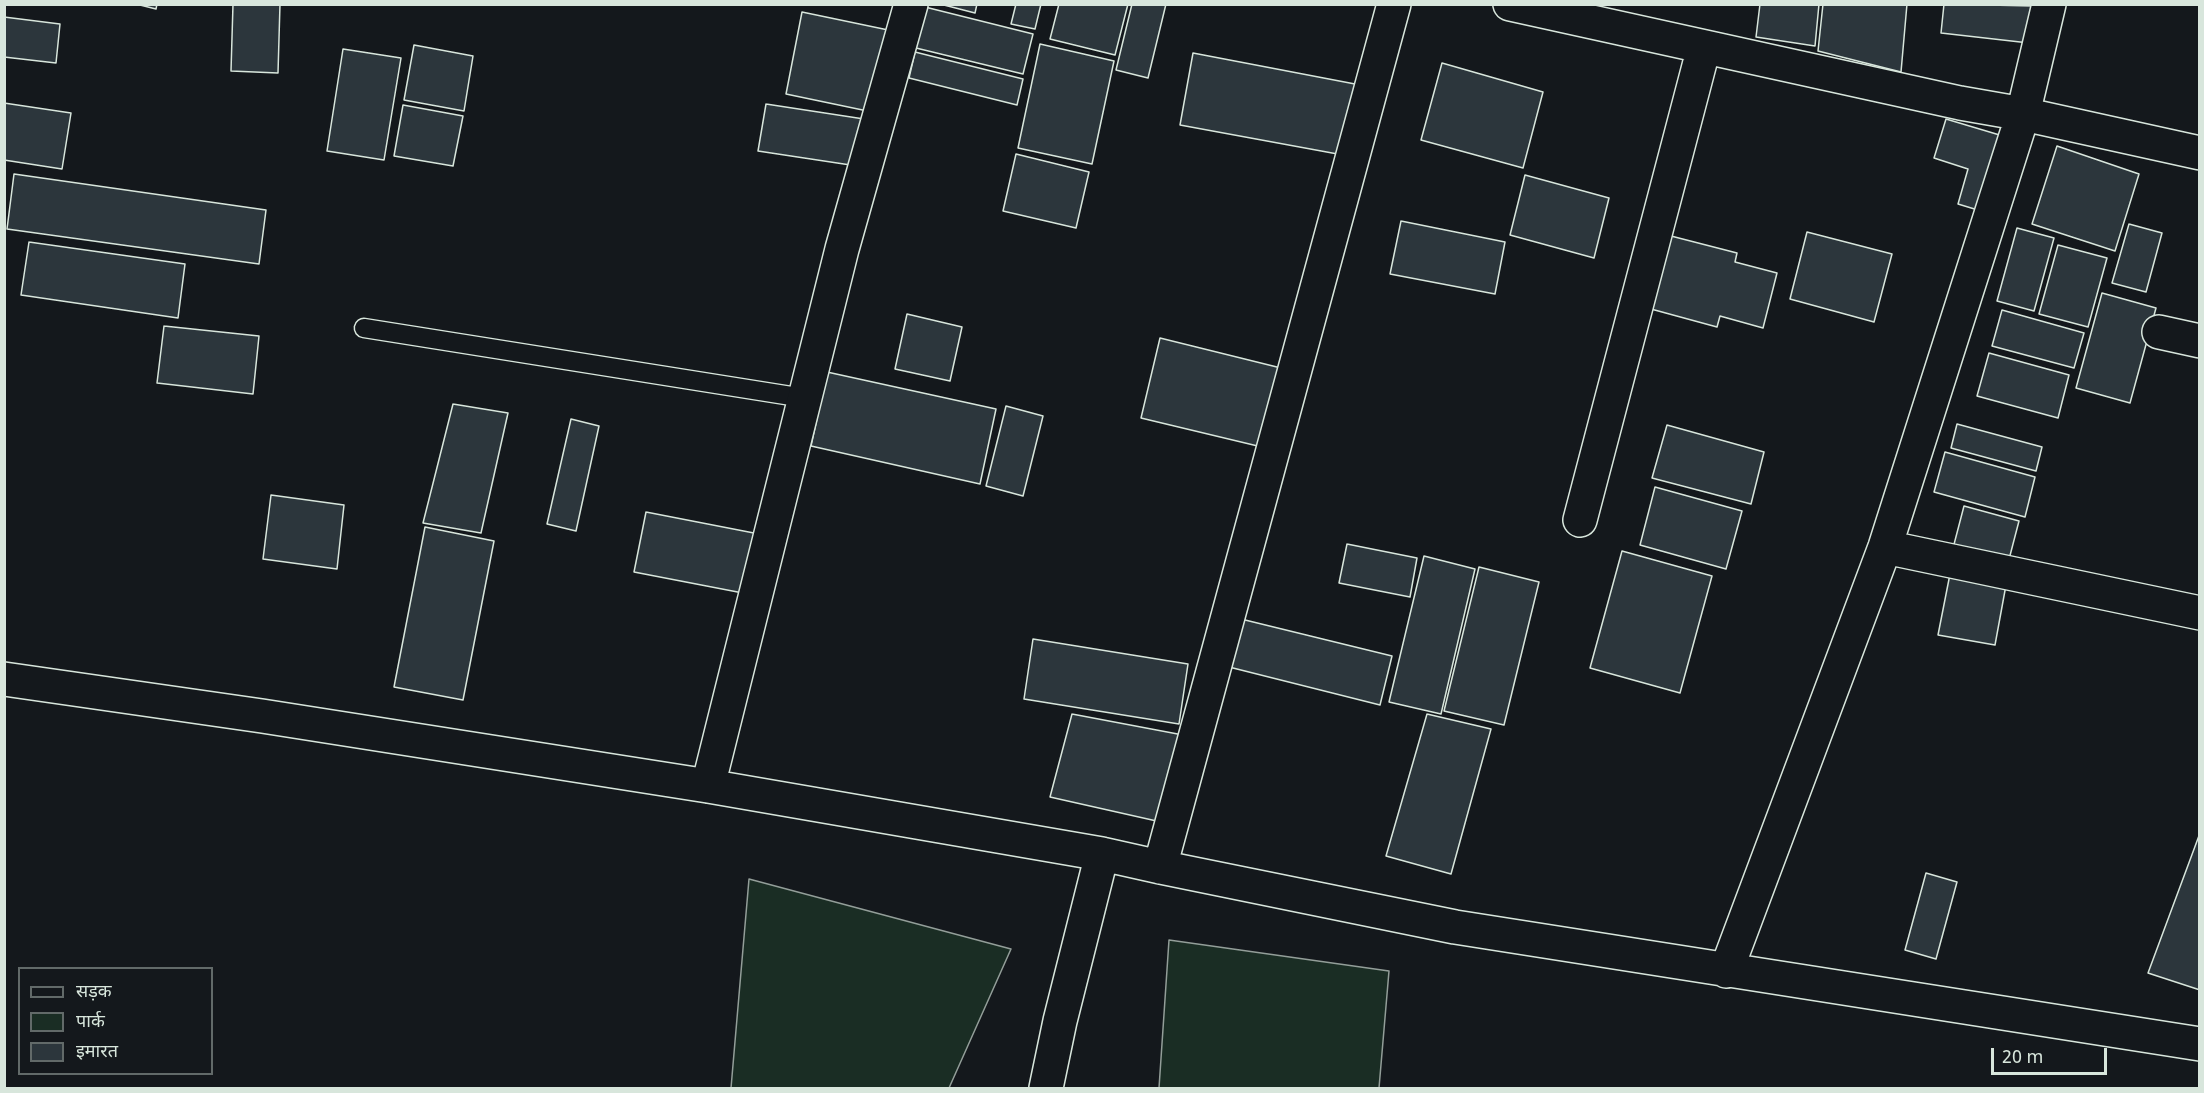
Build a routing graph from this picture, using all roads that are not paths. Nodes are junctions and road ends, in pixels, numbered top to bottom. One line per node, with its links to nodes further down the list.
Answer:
1 (911, 4): 11 (street)
2 (1394, 4): 18 (street)
3 (2049, 4): 6 (street)
4 (1530, 6): 5 (street)
5 (1704, 47): 6 (street); 12 (street)
6 (2023, 114): 7 (street); 13 (street)
7 (2199, 153)
8 (364, 328): 11 (lane)
9 (2158, 332): 10 (street)
10 (2199, 342)
11 (804, 398): 16 (street)
12 (1580, 520)
13 (1885, 547): 14 (street); 19 (street)
14 (2199, 613)
15 (4, 679): 16 (street)
16 (708, 786): 17 (street)
17 (1102, 854): 18 (street); 21 (street)
18 (1160, 867): 19 (street)
19 (1726, 971): 20 (street)
20 (2199, 1044)
21 (1046, 1089)

